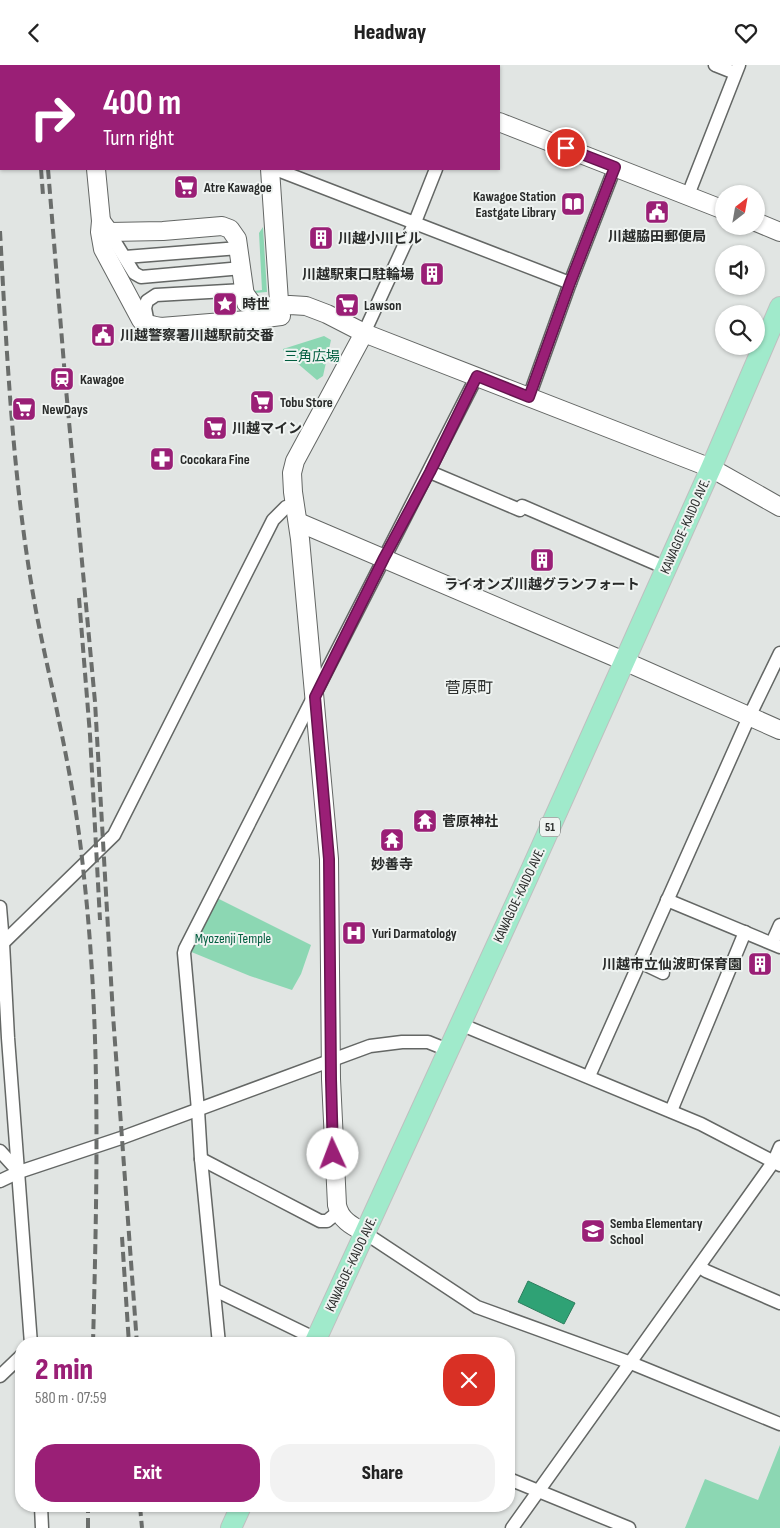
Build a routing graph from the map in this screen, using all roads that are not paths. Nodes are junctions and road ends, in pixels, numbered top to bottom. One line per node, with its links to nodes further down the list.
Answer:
1 (714, 65): 2 (street)
2 (737, 69): 9 (street)
3 (500, 122): 4 (street)
4 (615, 167): 9 (street); 18 (street)
5 (96, 170): 13 (street)
6 (270, 170): 21 (street)
7 (278, 170): 11 (street)
8 (436, 170): 11 (street)
9 (688, 195): 10 (street)
10 (715, 206)
11 (415, 222): 18 (street); 24 (street)
12 (765, 226): 14 (street)
13 (105, 227): 15 (street); 16 (street); 23 (street)
14 (780, 232)
15 (239, 248): 16 (street); 17 (street)
16 (125, 257): 17 (street)
17 (242, 268): 19 (street)
18 (570, 283): 26 (street)
19 (244, 291): 21 (street); 22 (street); 23 (street)
20 (780, 307): 27 (main road, KAWAGOE-KAIDO AVE. / 51)
21 (280, 311): 22 (street); 24 (street)
22 (228, 322): 23 (street)
23 (148, 324)
24 (364, 333): 25 (street); 29 (street)
25 (477, 376): 26 (street); 28 (street)
26 (529, 397): 27 (street)
27 (711, 468): 30 (street); 33 (main road, KAWAGOE-KAIDO AVE. / 51)
28 (430, 472): 32 (street); 33 (street)
29 (295, 504): 31 (street); 43 (street)
30 (780, 507)
31 (298, 522): 32 (street); 36 (street)
32 (384, 558): 35 (street); 36 (street)
33 (666, 568): 35 (main road, KAWAGOE-KAIDO AVE. / 51)
34 (780, 653): 37 (street)
35 (624, 661): 37 (street); 47 (main road, KAWAGOE-KAIDO AVE. / 51)
36 (315, 697): 49 (street); 51 (street)
37 (749, 717): 38 (street); 39 (street)
38 (780, 730)
39 (667, 900): 42 (street); 45 (street)
40 (0, 907): 43 (street)
41 (780, 925): 44 (street)
42 (745, 932): 44 (street); 52 (street)
43 (2, 944): 57 (street)
44 (776, 945)
45 (640, 962): 46 (street); 50 (street)
46 (663, 973)
47 (460, 1023): 48 (main road, KAWAGOE-KAIDO AVE. / 51); 50 (street)
48 (448, 1050): 49 (street); 60 (main road, KAWAGOE-KAIDO AVE. / 51)
49 (331, 1059): 51 (street); 59 (street)
50 (589, 1076): 52 (street)
51 (198, 1110): 55 (street); 57 (street)
52 (671, 1111): 56 (street)
53 (780, 1147): 56 (street)
54 (0, 1151): 57 (street)
55 (201, 1159): 59 (street); 62 (street)
56 (777, 1163): 61 (street)
57 (19, 1172): 58 (street); 64 (street)
58 (0, 1181)
59 (338, 1213): 60 (street)
60 (365, 1233): 67 (main road, KAWAGOE-KAIDO AVE. / 51); 69 (street)
61 (700, 1267): 63 (street); 69 (street)
62 (215, 1290): 65 (street); 66 (street)
63 (780, 1303)
64 (31, 1337)
65 (218, 1337)
66 (307, 1337)
67 (317, 1337)
68 (15, 1362): 70 (street)
69 (631, 1363): 71 (street); 73 (street)
70 (0, 1376)
71 (780, 1424)
72 (515, 1481): 73 (street)
73 (539, 1491): 78 (street); 79 (street)
74 (41, 1512): 76 (street)
75 (238, 1512): 77 (main road)
76 (42, 1528)
77 (231, 1528)
78 (512, 1528)
79 (629, 1528)

